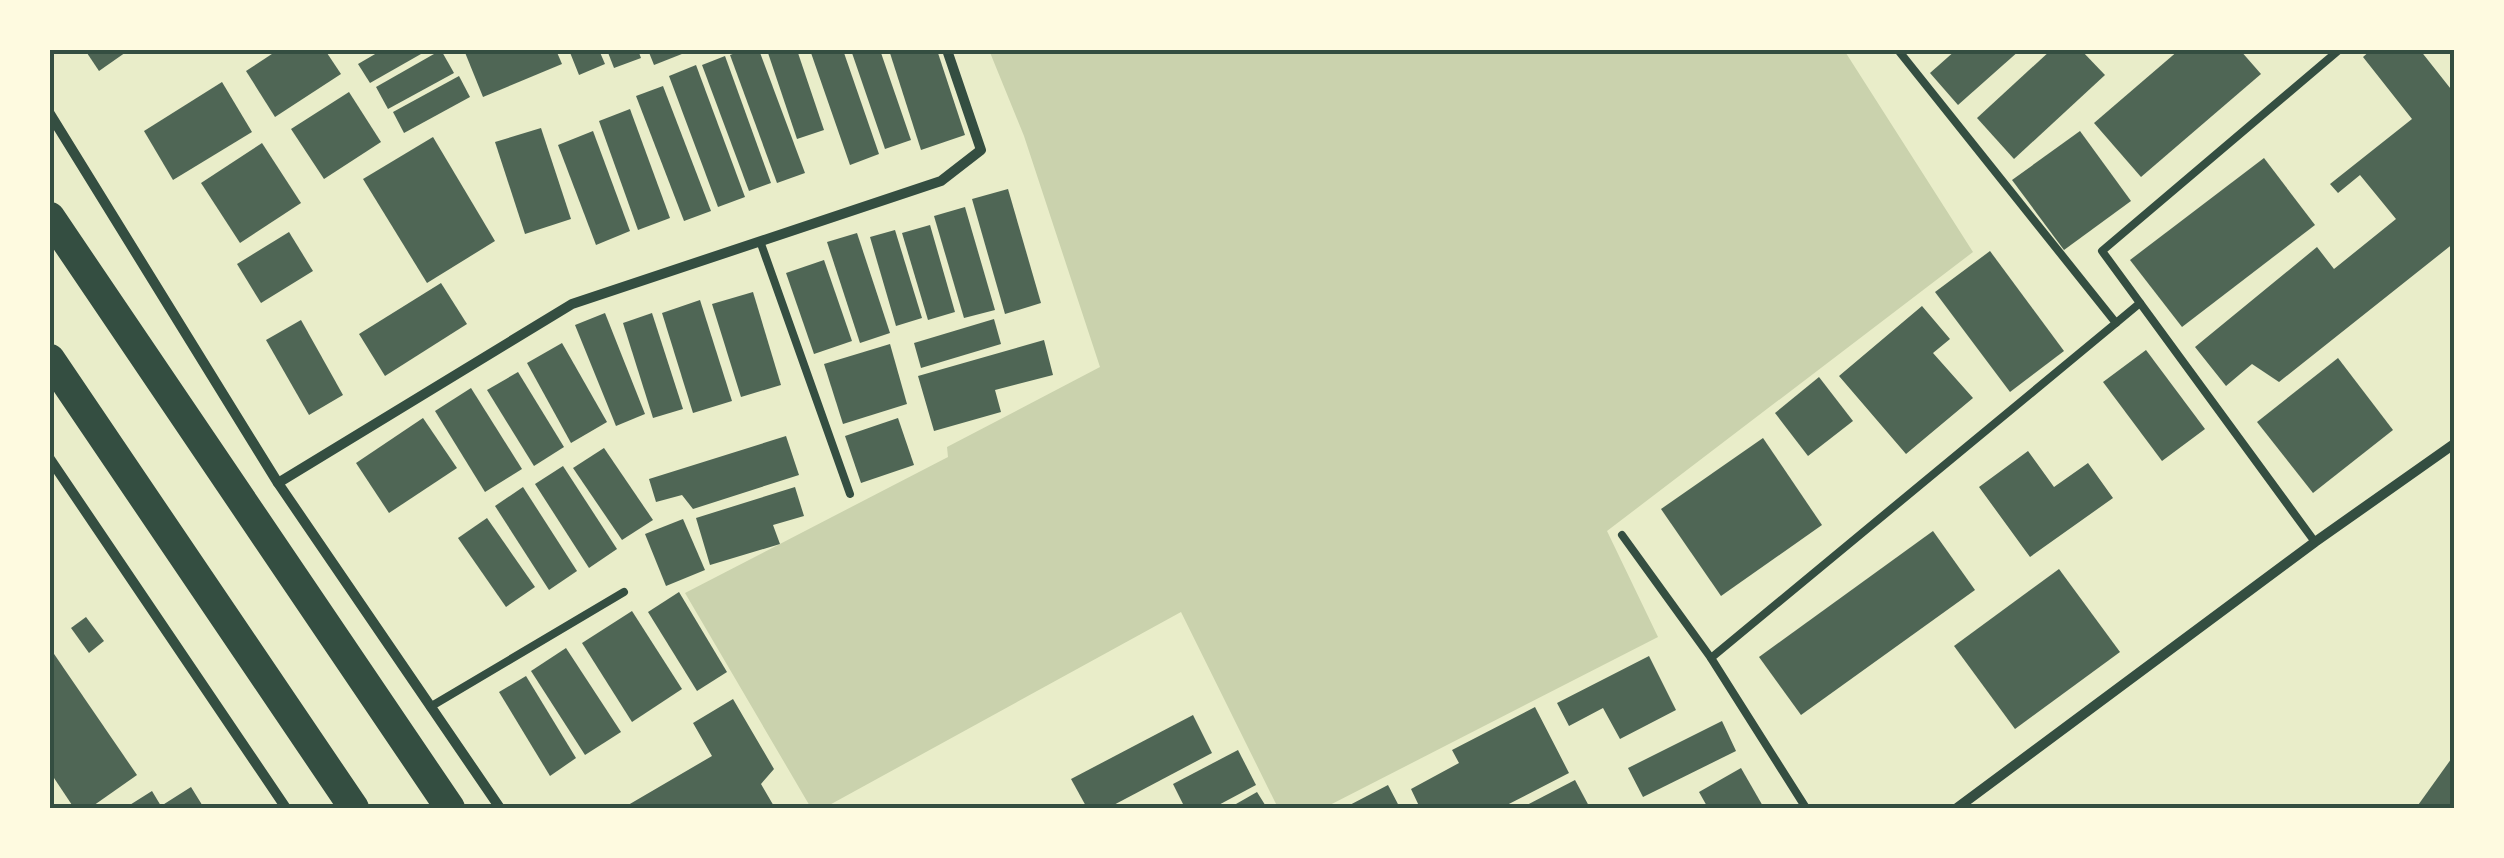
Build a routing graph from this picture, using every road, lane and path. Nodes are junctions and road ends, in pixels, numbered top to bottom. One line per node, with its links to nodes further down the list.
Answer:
1 (947, 50): 6 (street)
2 (1898, 50): 8 (lane)
3 (2338, 50): 7 (lane)
4 (50, 114): 12 (street)
5 (50, 217): 21 (highway)
6 (760, 241): 12 (street); 13 (lane)
7 (2140, 303): 8 (lane); 15 (lane)
8 (2116, 323): 17 (lane)
9 (50, 359): 20 (highway)
10 (2454, 444): 15 (street)
11 (50, 459): 19 (street)
12 (278, 483): 18 (street)
13 (850, 494)
14 (1622, 535): 17 (lane)
15 (2315, 542): 24 (street)
16 (624, 592): 18 (lane)
17 (1711, 658): 23 (lane)
18 (429, 708): 22 (street)
19 (286, 808)
20 (354, 808)
21 (450, 808)
22 (500, 808)
23 (1806, 808)
24 (1957, 808)

